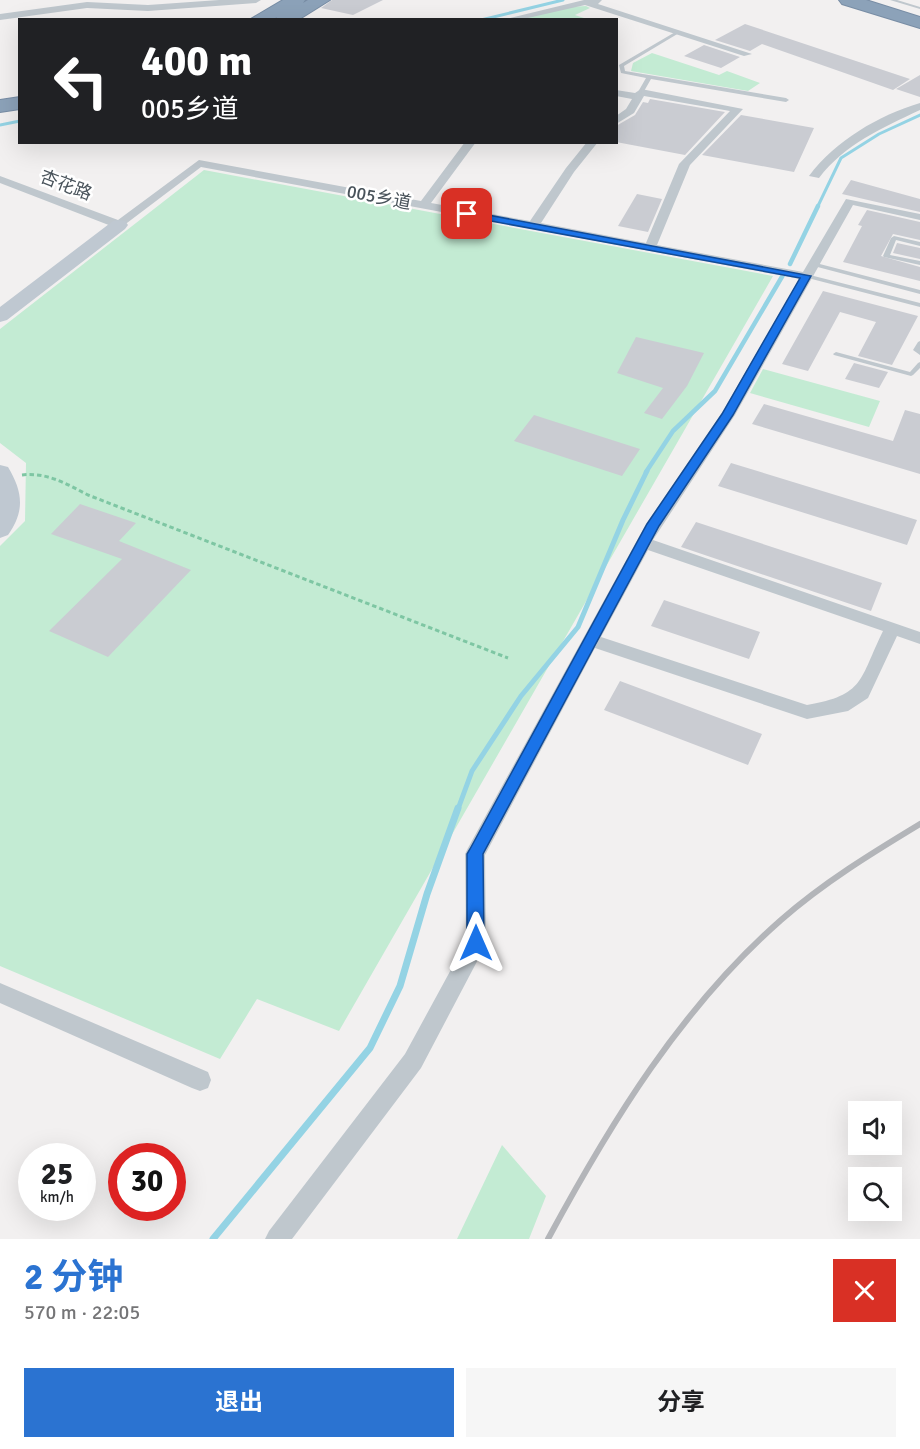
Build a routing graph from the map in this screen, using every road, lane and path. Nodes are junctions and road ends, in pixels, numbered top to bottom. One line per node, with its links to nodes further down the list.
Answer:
1 (256, 0): 9 (street)
2 (296, 0): 10 (highway)
3 (321, 0): 11 (highway)
4 (608, 0): 7 (street)
5 (848, 0): 13 (highway)
6 (892, 0): 8 (lane)
7 (587, 3): 12 (street); 14 (street)
8 (920, 8)
9 (0, 17)
10 (262, 18)
11 (288, 18)
12 (516, 18)
13 (920, 23)
14 (677, 32): 15 (street); 16 (lane)
15 (747, 54)
16 (649, 77): 20 (lane); 21 (lane)
17 (18, 92): 19 (highway)
18 (618, 93): 20 (street)
19 (0, 95)
20 (639, 95): 25 (street); 35 (street)
21 (786, 100)
22 (18, 103): 23 (highway)
23 (0, 106)
24 (920, 106): 28 (street)
25 (618, 120)
26 (470, 144): 30 (street)
27 (591, 144): 33 (street)
28 (815, 176)
29 (0, 179): 32 (street, 杏花路)
30 (423, 206): 32 (street, 005乡道); 33 (street, 005乡道)
31 (920, 217): 37 (street)
32 (119, 225): 40 (street, 005乡道)
33 (533, 226): 35 (street, 005乡道)
34 (920, 244): 36 (lane)
35 (651, 248): 37 (street, 005乡道)
36 (920, 263)
37 (809, 270): 38 (lane); 39 (lane); 47 (street)
38 (920, 292)
39 (920, 305)
40 (0, 316)
41 (920, 343): 42 (lane)
42 (920, 353)
43 (836, 354): 44 (lane)
44 (920, 364)
45 (2, 475): 46 (street); 51 (path)
46 (0, 530)
47 (644, 543): 48 (street); 50 (street)
48 (892, 629): 49 (street); 50 (street)
49 (920, 638)
50 (590, 640): 54 (street)
51 (508, 658)
52 (0, 993): 53 (street)
53 (200, 1080)
54 (277, 1239)

